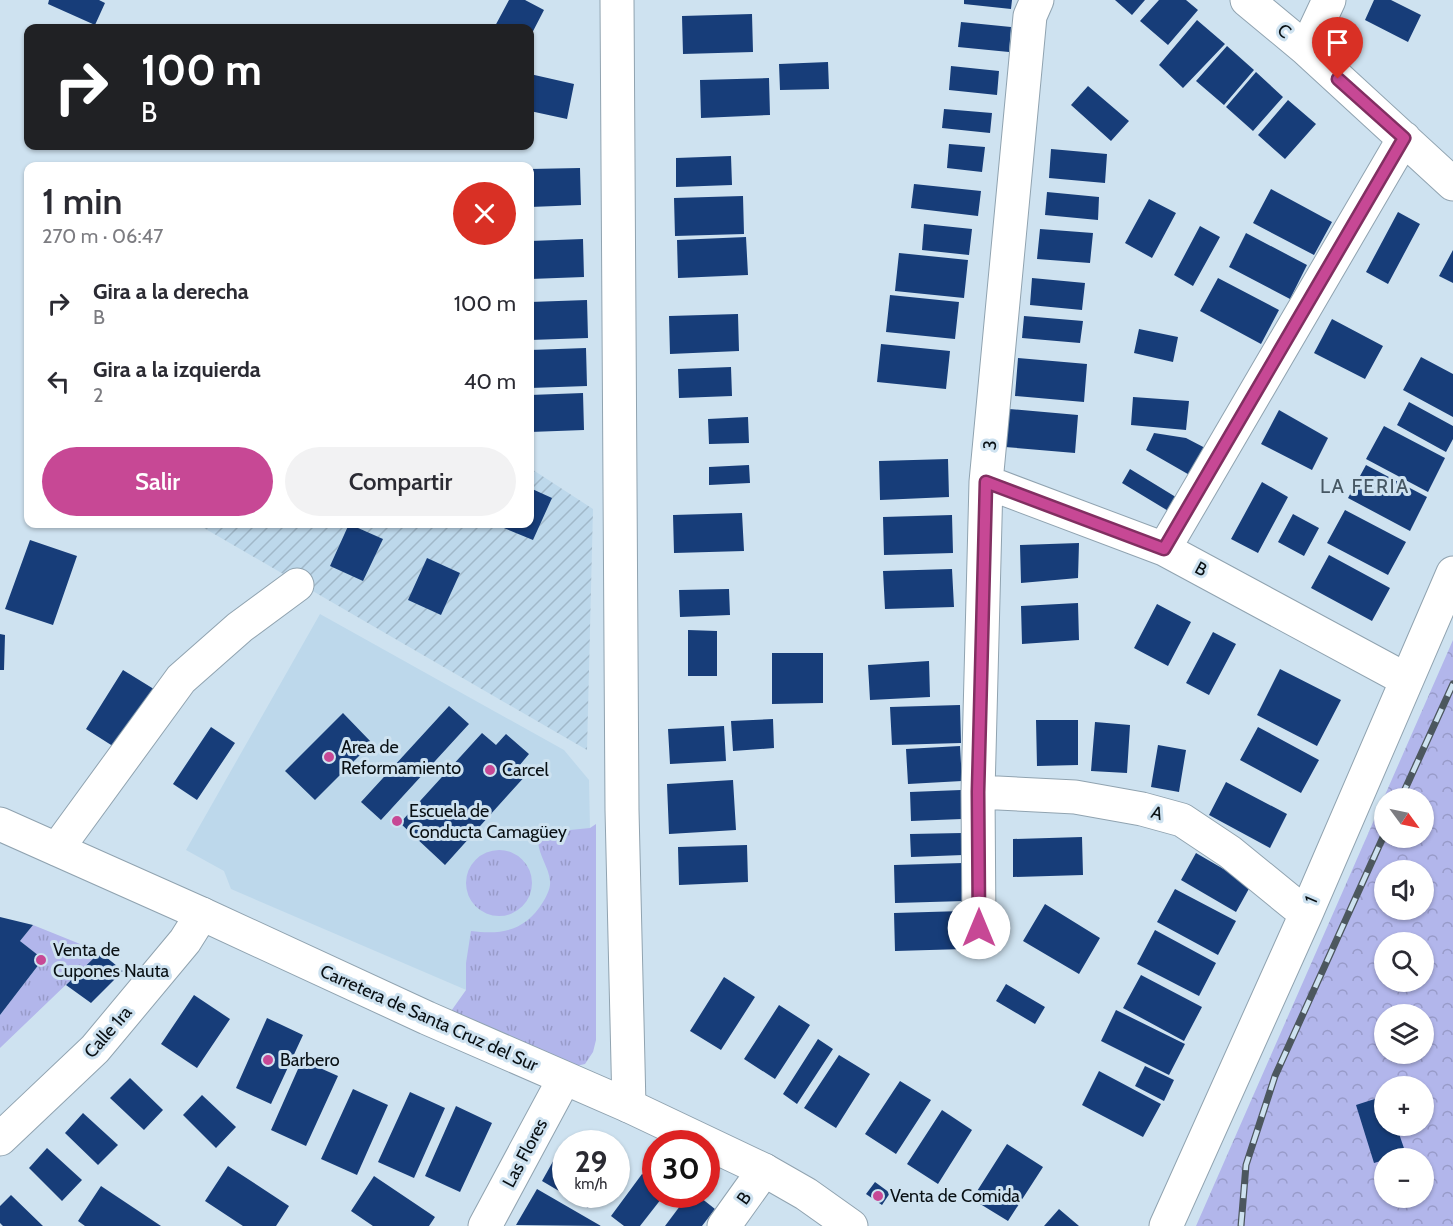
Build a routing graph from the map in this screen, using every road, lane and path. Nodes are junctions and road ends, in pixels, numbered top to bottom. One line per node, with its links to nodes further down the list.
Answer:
1 (617, 0): 20 (street)
2 (1037, 0): 8 (street, 3)
3 (1247, 0): 5 (street, C)
4 (1329, 0): 5 (street)
5 (1306, 49): 6 (street, C)
6 (1404, 138): 7 (street, C); 9 (street)
7 (1453, 184)
8 (986, 482): 9 (street, B); 13 (street, 3)
9 (1164, 549): 12 (street, B)
10 (1453, 573): 12 (street, 1)
11 (297, 585): 15 (street)
12 (1405, 679): 17 (street, 1)
13 (978, 792): 17 (street, A); 18 (street, 3)
14 (0, 824): 15 (street, Carretera de Santa Cruz del Sur)
15 (57, 849): 16 (street, Carretera de Santa Cruz del Sur)
16 (202, 914): 19 (street, Carretera de Santa Cruz del Sur); 21 (street, Calle 1ra)
17 (1305, 914): 26 (street, 1)
18 (979, 928)
19 (564, 1079): 20 (street, Carretera de Santa Cruz del Sur); 23 (street, Las Flores)
20 (629, 1106): 22 (street, Carretera de Santa Cruz del Sur)
21 (0, 1139)
22 (764, 1170): 24 (street, B); 25 (street, Carretera de Santa Cruz del Sur)
23 (485, 1226)
24 (724, 1226)
25 (850, 1226)
26 (1166, 1226)

